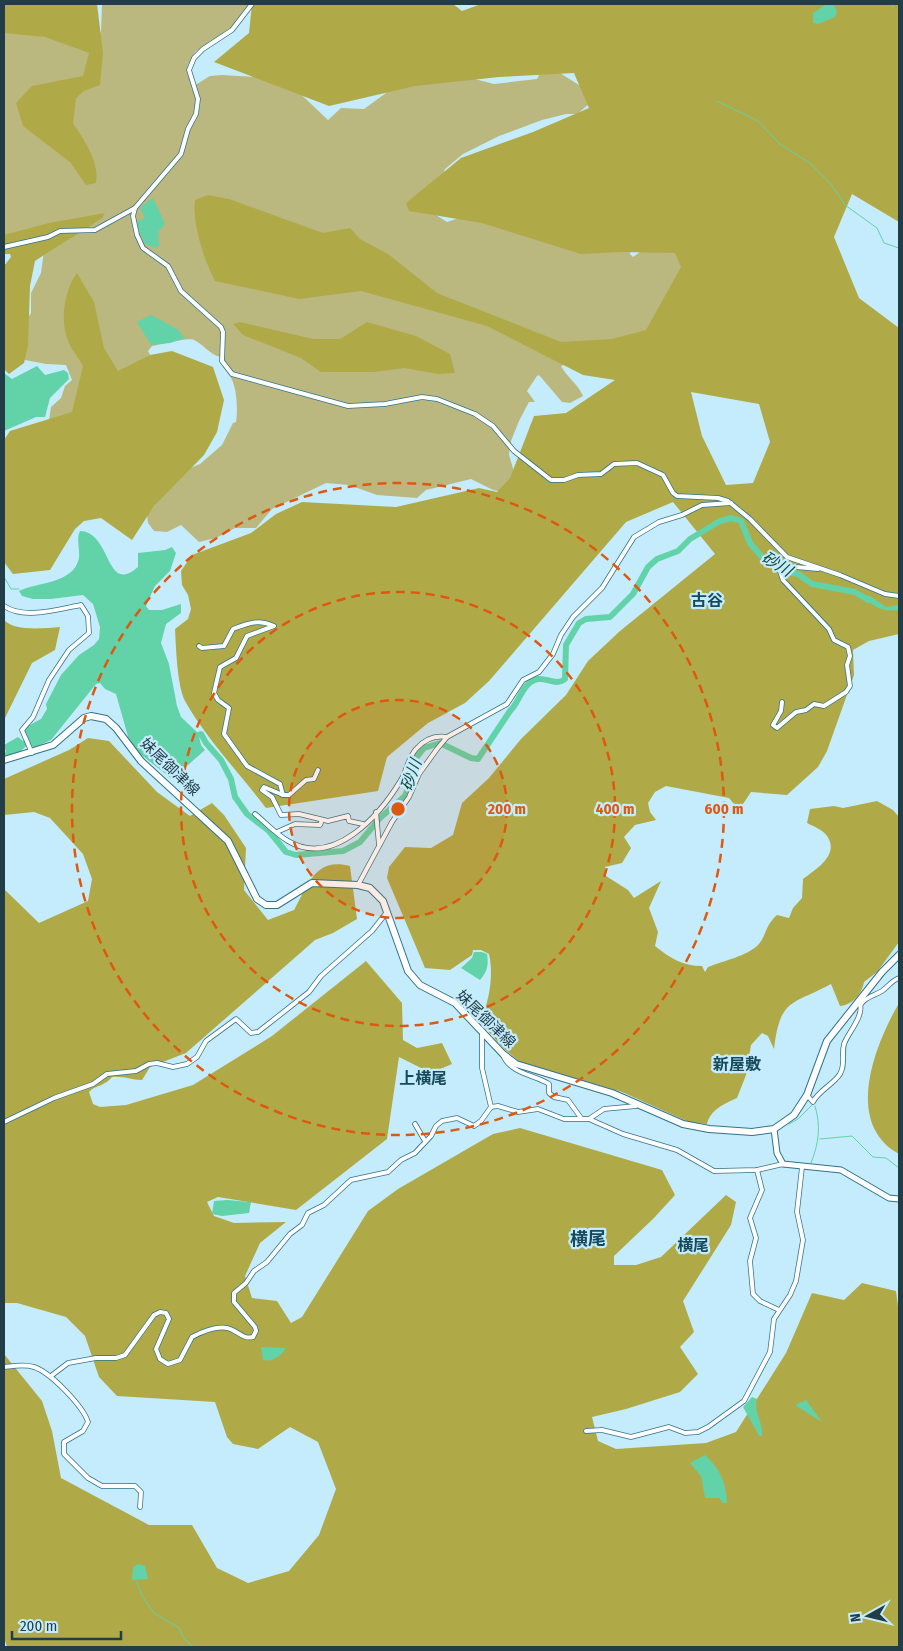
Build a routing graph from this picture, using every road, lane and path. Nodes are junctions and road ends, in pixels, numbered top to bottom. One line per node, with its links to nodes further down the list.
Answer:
1 (252, 4): 2 (street)
2 (135, 208): 3 (street); 4 (street)
3 (4, 247)
4 (731, 503): 5 (street); 10 (street)
5 (818, 569): 6 (street); 9 (street)
6 (899, 596)
7 (4, 606): 11 (street)
8 (199, 646): 14 (street)
9 (782, 702)
10 (445, 739): 16 (street); 20 (street)
11 (32, 753): 12 (main road, 妹尾御津線); 21 (main road, 妹尾御津線)
12 (4, 760)
13 (318, 770): 14 (street)
14 (283, 795): 17 (street)
15 (256, 814): 19 (street)
16 (376, 814): 18 (street); 20 (street)
17 (322, 820): 18 (street); 19 (street)
18 (363, 824): 19 (street)
19 (277, 832)
20 (379, 845): 21 (street)
21 (358, 885): 22 (main road, 妹尾御津線)
22 (387, 912): 26 (main road, 妹尾御津線); 33 (street)
23 (899, 955): 25 (main road, 妹尾御津線)
24 (899, 978): 25 (street)
25 (860, 1003): 28 (main road, 妹尾御津線); 28 (street)
26 (482, 1031): 27 (main road, 妹尾御津線); 30 (street)
27 (503, 1054): 29 (main road, 妹尾御津線); 31 (street)
28 (807, 1095): 35 (main road, 妹尾御津線)
29 (640, 1105): 32 (street); 35 (main road, 妹尾御津線)
30 (491, 1107): 31 (street); 36 (street)
31 (581, 1118): 32 (street)
32 (589, 1119): 39 (street)
33 (4, 1122)
34 (415, 1124): 36 (street)
35 (774, 1129): 37 (street)
36 (426, 1141): 43 (street)
37 (783, 1164): 38 (street); 39 (street)
38 (802, 1167): 40 (street); 41 (street)
39 (757, 1170): 41 (street)
40 (899, 1199)
41 (779, 1310): 44 (street)
42 (4, 1367): 43 (street)
43 (51, 1376): 45 (street)
44 (586, 1431)
45 (140, 1507)

